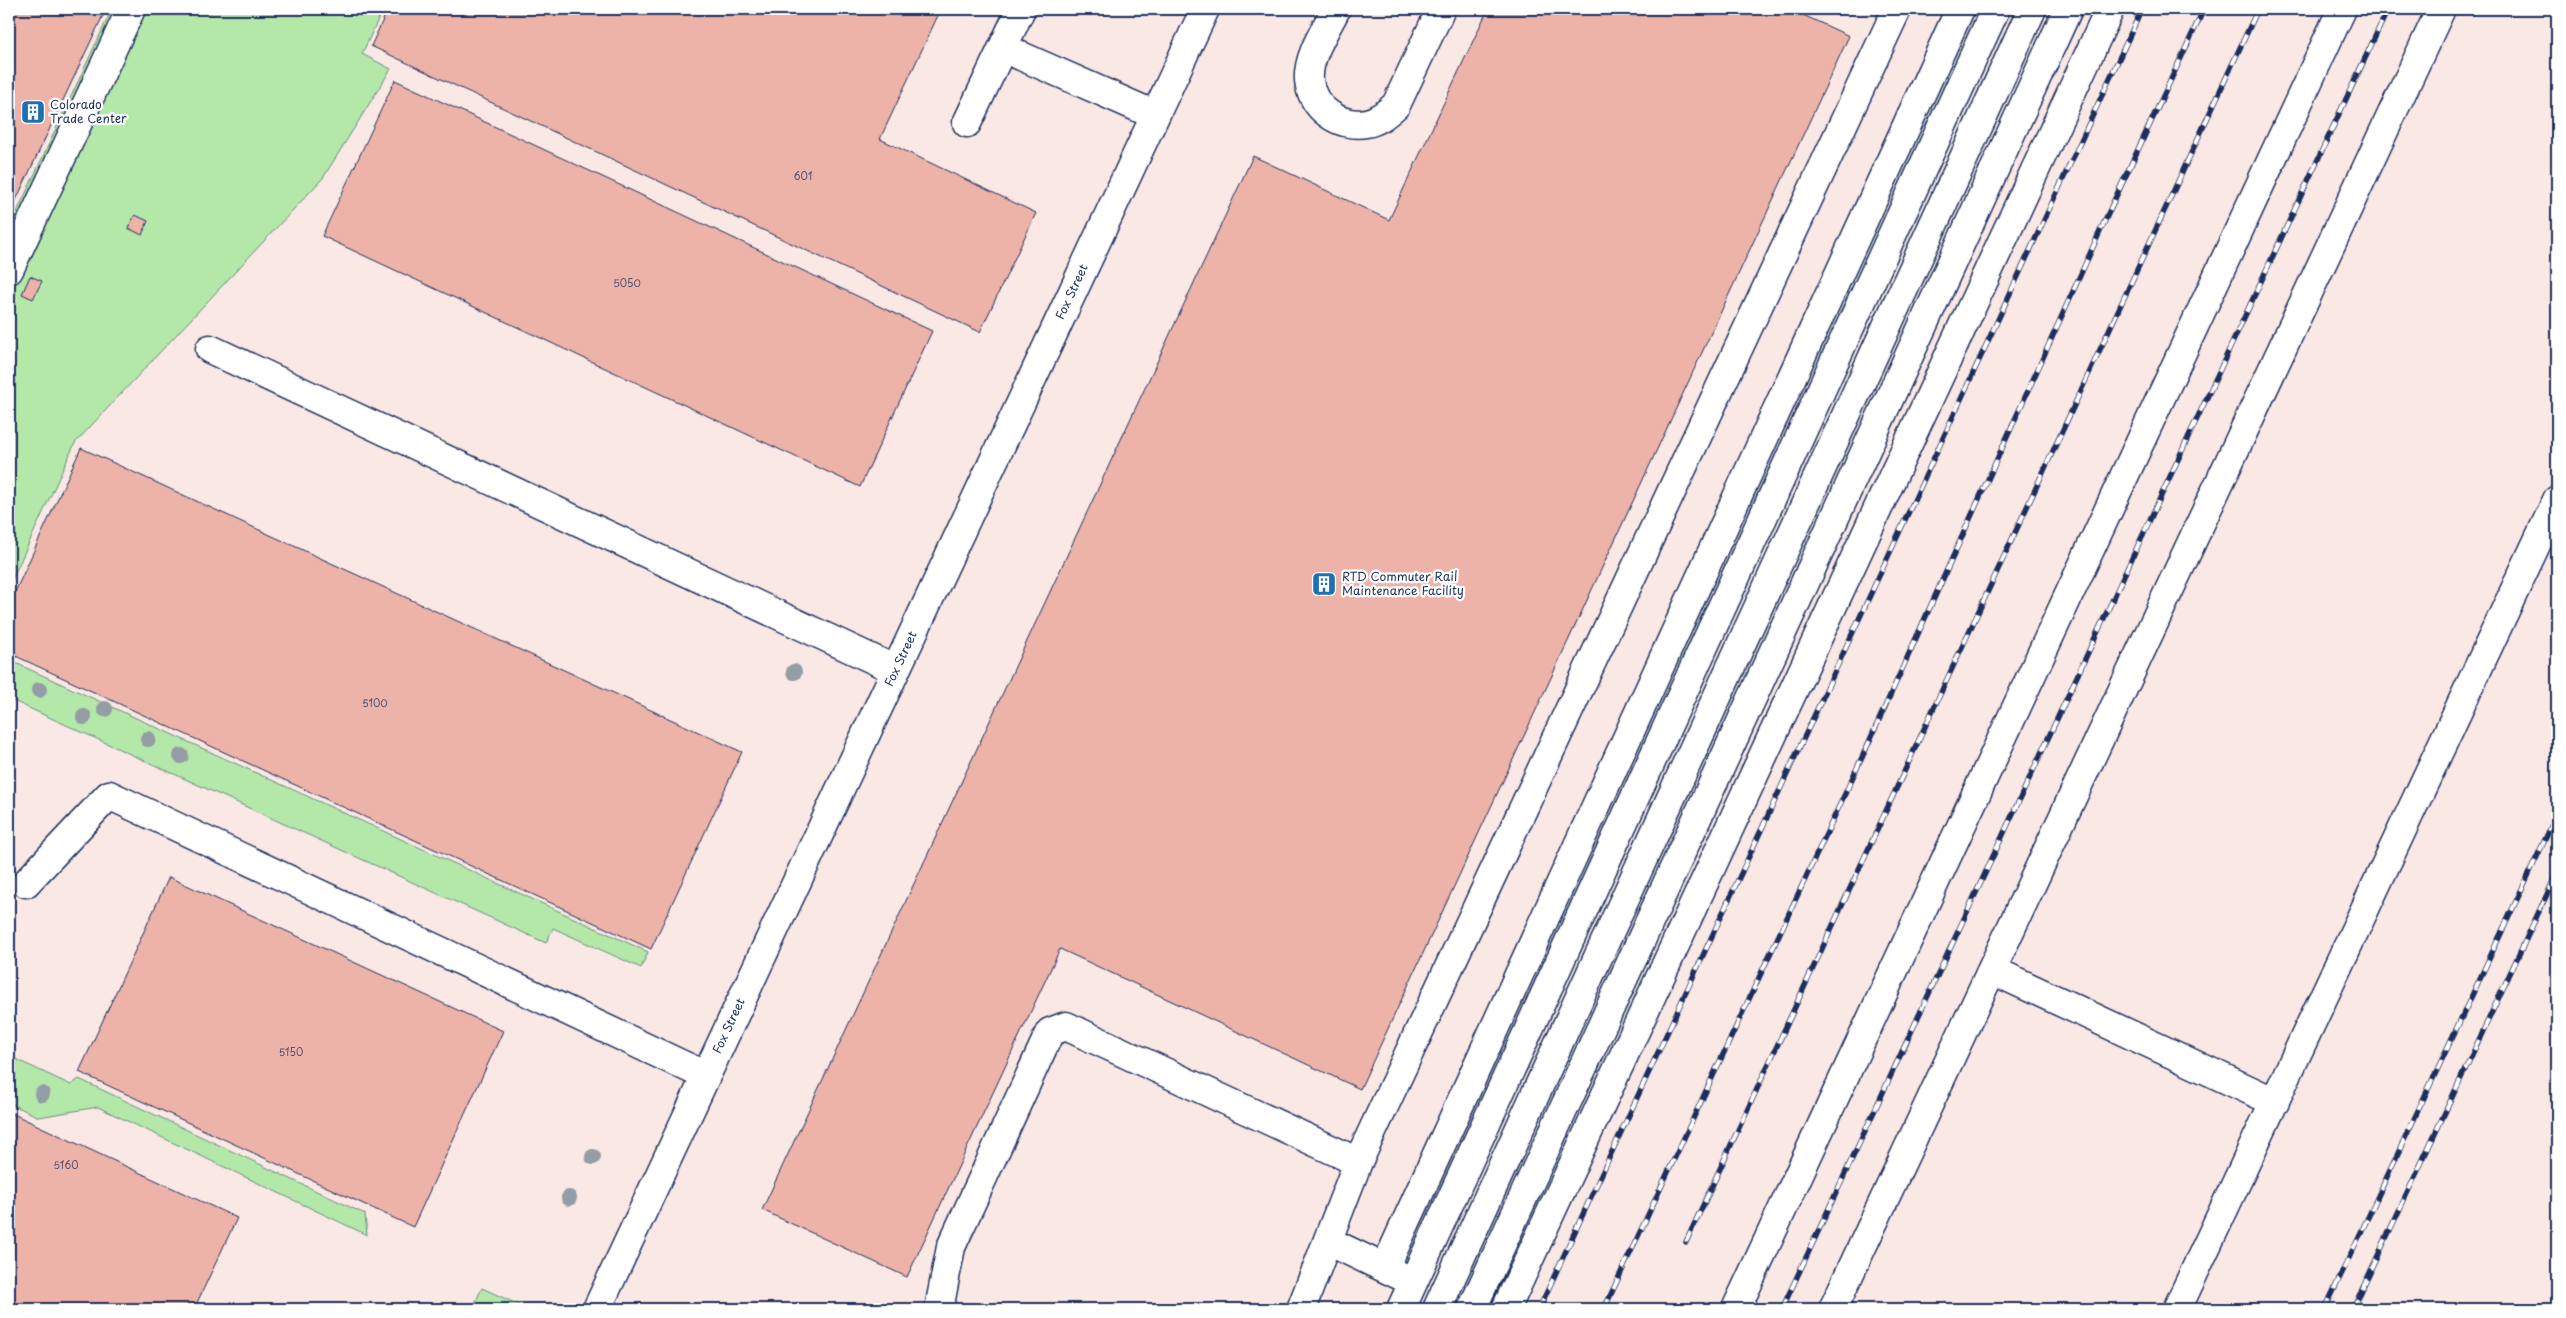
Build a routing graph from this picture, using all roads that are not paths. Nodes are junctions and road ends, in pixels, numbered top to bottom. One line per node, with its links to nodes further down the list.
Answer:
1 (131, 9): 19 (street)
2 (1021, 9): 15 (street)
3 (1205, 9): 17 (street, Fox Street)
4 (1336, 9): 5 (street)
5 (1441, 9)
6 (1896, 9): 27 (street)
7 (1960, 9): 29 (street)
8 (2068, 9): 14 (street)
9 (2110, 9): 16 (street)
10 (2342, 9): 38 (street)
11 (2441, 9): 24 (street)
12 (1993, 10): 13 (street); 30 (street)
13 (2028, 16): 14 (street); 31 (street)
14 (2054, 38): 16 (street); 36 (street)
15 (1003, 48): 17 (street); 18 (street)
16 (2090, 54): 37 (street)
17 (1155, 115): 22 (street, Fox Street)
18 (967, 123)
19 (9, 270)
20 (210, 349): 22 (street)
21 (2557, 500): 26 (street)
22 (896, 670): 25 (street, Fox Street)
23 (26, 883): 25 (street)
24 (1992, 970): 26 (street); 39 (street)
25 (706, 1076): 32 (street, Fox Street)
26 (2275, 1102): 40 (street)
27 (1358, 1162): 28 (street); 33 (street)
28 (1328, 1241): 29 (street); 34 (street)
29 (1385, 1268): 30 (street)
30 (1414, 1282): 31 (street); 35 (street)
31 (1440, 1303): 36 (street)
32 (597, 1309)
33 (940, 1309)
34 (1302, 1309)
35 (1401, 1309)
36 (1471, 1309)
37 (1506, 1309)
38 (1736, 1309)
39 (1833, 1309)
40 (2177, 1309)

